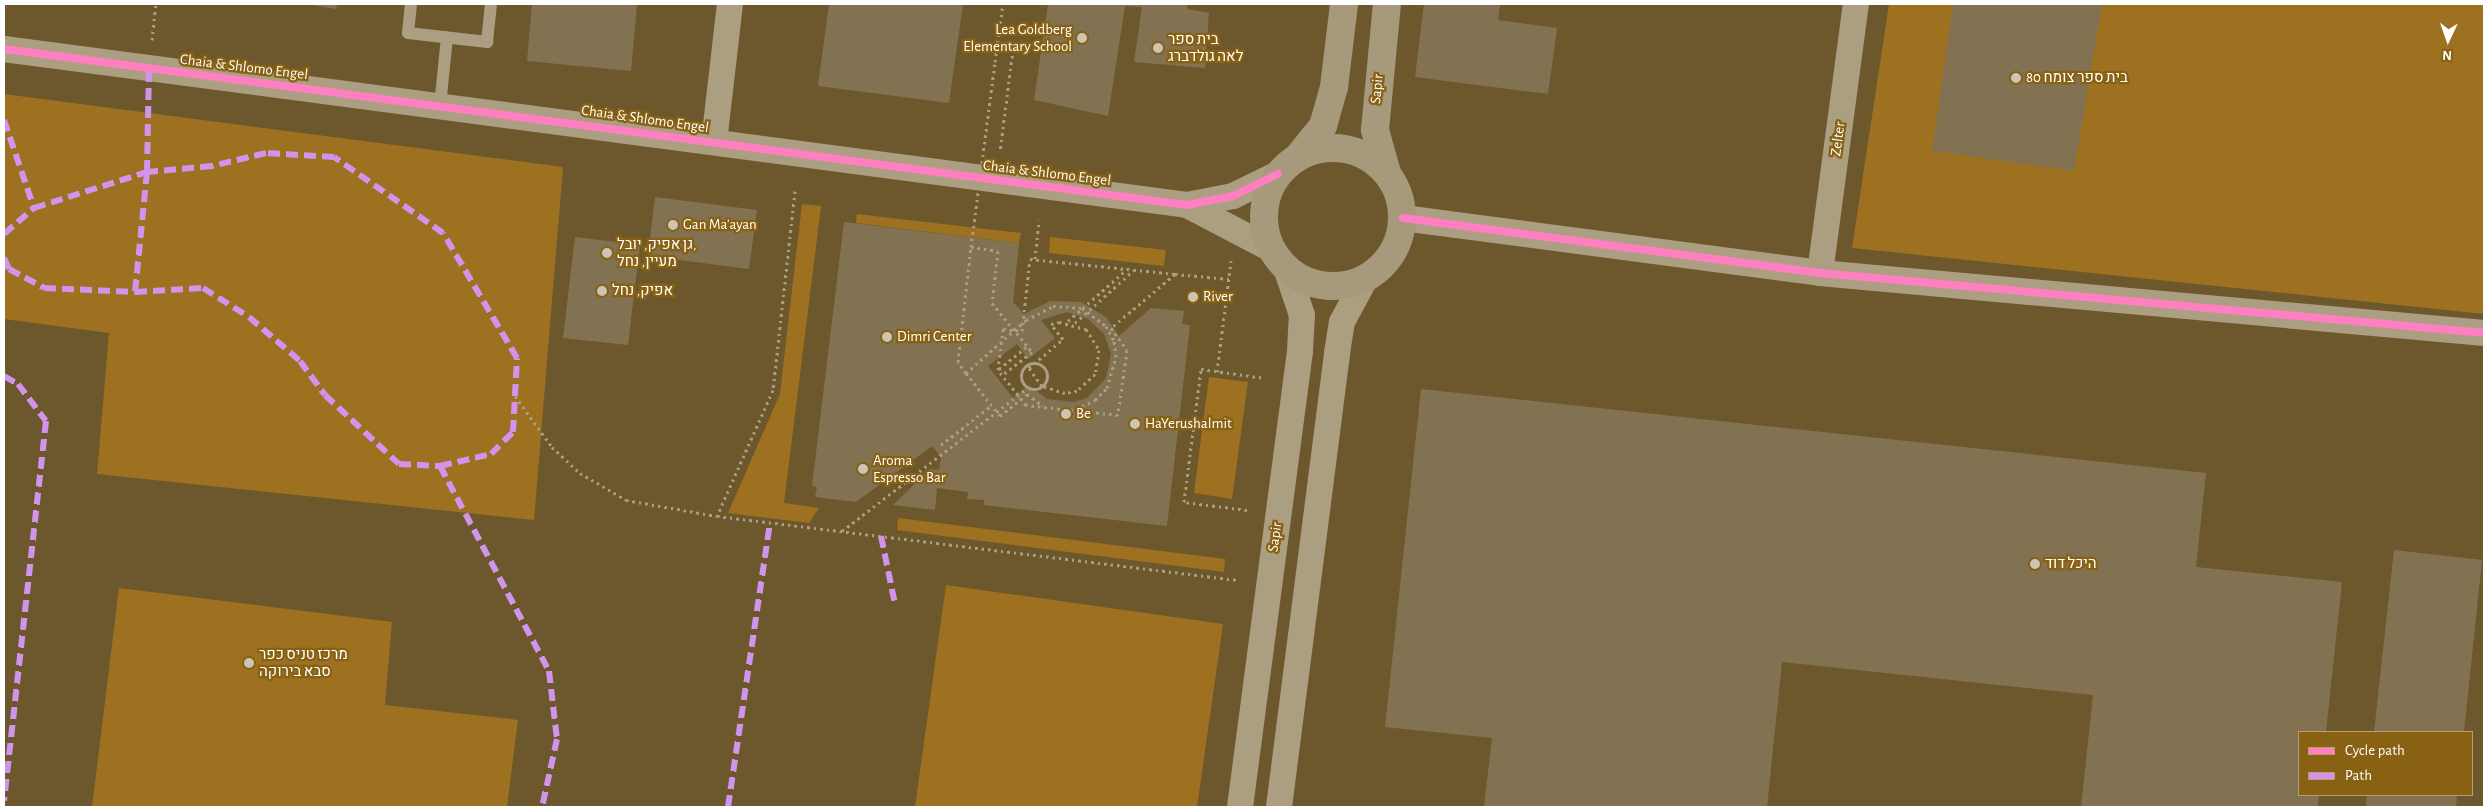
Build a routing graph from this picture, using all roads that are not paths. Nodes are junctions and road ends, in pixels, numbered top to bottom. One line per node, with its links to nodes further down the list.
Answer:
1 (411, 4): 7 (lane)
2 (491, 4): 7 (lane)
3 (730, 4): 10 (street)
4 (1388, 4): 12 (street, Sapir)
5 (1856, 4): 16 (street, Zelter)
6 (1341, 6): 11 (street)
7 (447, 37): 9 (lane)
8 (4, 49): 9 (street, Chaia & Shlomo Engel)
9 (440, 106): 10 (street, Chaia & Shlomo Engel)
10 (714, 142): 13 (street, Chaia & Shlomo Engel)
11 (1287, 166): 12 (street); 13 (street, Chaia & Shlomo Engel); 15 (street)
12 (1387, 173): 14 (street)
13 (1187, 205): 15 (street, Chaia & Shlomo Engel)
14 (1403, 218): 16 (street); 17 (street)
15 (1278, 259): 17 (street); 19 (street, Sapir)
16 (1820, 273): 18 (street)
17 (1365, 279): 20 (street)
18 (2484, 333)
19 (1240, 807)
20 (1279, 807)

